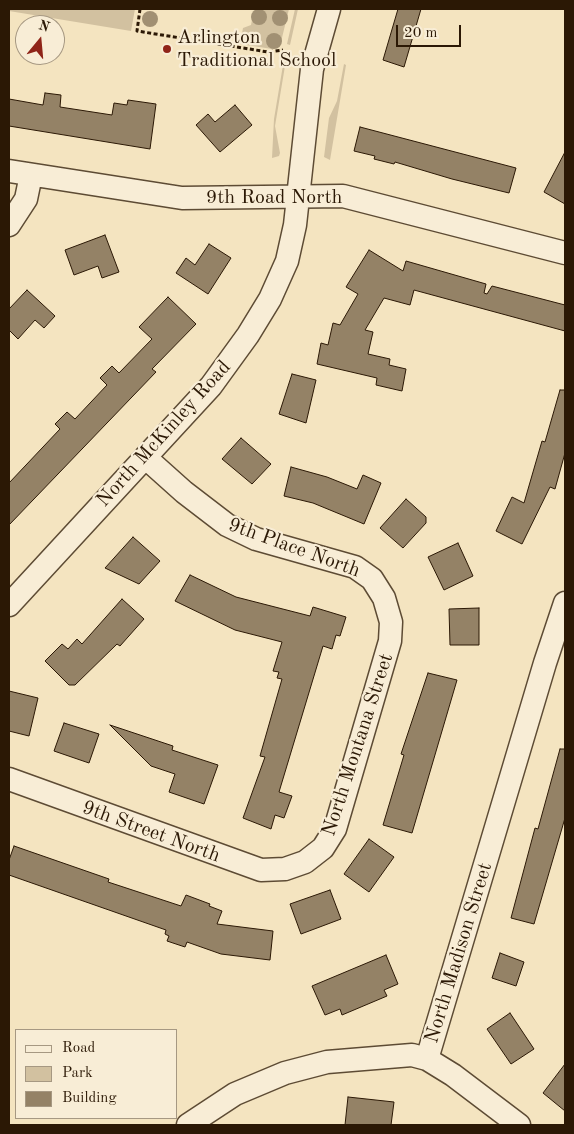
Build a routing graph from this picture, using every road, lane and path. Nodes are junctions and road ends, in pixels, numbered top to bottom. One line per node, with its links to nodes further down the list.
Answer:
1 (140, 9): 3 (path)
2 (329, 9): 6 (street, North McKinley Road)
3 (283, 50)
4 (9, 171): 5 (street, 9th Road North)
5 (31, 174): 6 (street, 9th Road North); 7 (street)
6 (298, 196): 8 (street, 9th Road North); 9 (street, North McKinley Road)
7 (9, 225)
8 (565, 253)
9 (146, 458): 11 (street, North McKinley Road); 12 (street, 9th Place North)
10 (565, 603): 15 (street, North Madison Street)
11 (9, 605)
12 (388, 608): 14 (street, North Montana Street)
13 (9, 779): 14 (street, 9th Street North)
14 (295, 866)
15 (427, 1059): 16 (street, North Madison Street); 17 (street)
16 (188, 1125)
17 (520, 1125)

